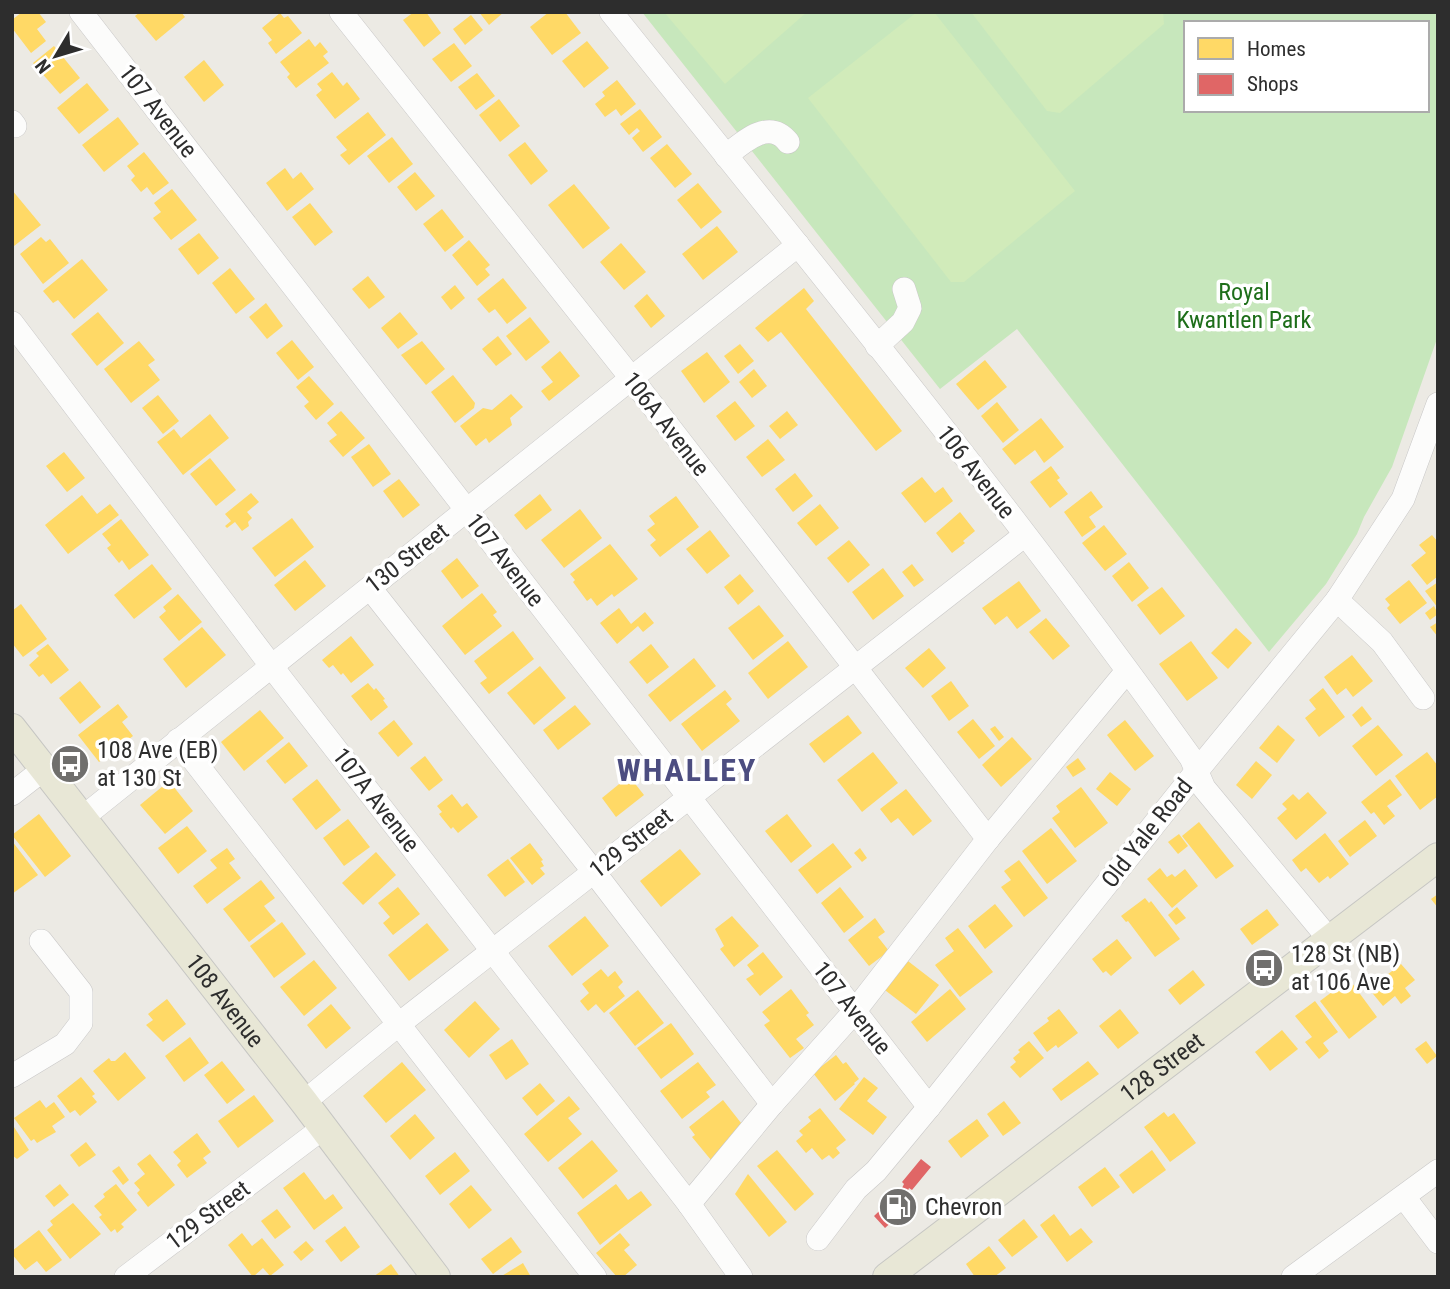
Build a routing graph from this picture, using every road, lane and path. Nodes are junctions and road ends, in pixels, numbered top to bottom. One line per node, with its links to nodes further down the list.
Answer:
1 (81, 12): 12 (street, 107 Avenue)
2 (341, 12): 10 (street, 106A Avenue)
3 (611, 12): 5 (street, 106 Avenue)
4 (788, 142): 5 (street)
5 (726, 156): 6 (street, 106 Avenue)
6 (798, 245): 9 (street, 106 Avenue); 10 (street, 130 Street)
7 (904, 289): 9 (street)
8 (12, 323): 16 (street, 107A Avenue)
9 (877, 345): 13 (street, 106 Avenue)
10 (632, 379): 12 (street, 130 Street); 17 (street, 106A Avenue)
11 (1438, 404): 15 (street, Old Yale Road)
12 (467, 511): 14 (street, 130 Street); 25 (street, 107 Avenue)
13 (1025, 534): 17 (street, 129 Street); 18 (street, 106 Avenue)
14 (370, 588): 16 (street, 130 Street); 29 (street)
15 (1337, 600): 19 (street); 23 (street, Old Yale Road)
16 (272, 666): 21 (street, 130 Street); 32 (street, 107A Avenue)
17 (857, 667): 25 (street, 129 Street); 27 (street, 106A Avenue)
18 (1127, 671): 23 (street, 106 Avenue); 27 (street)
19 (1423, 698)
20 (12, 728): 22 (main road, 108 Avenue)
21 (178, 740): 26 (street, 130 Street); 34 (street)
22 (44, 769): 24 (street); 26 (main road, 108 Avenue)
23 (1196, 772): 30 (street, 106 Avenue); 38 (street, Old Yale Road)
24 (12, 793)
25 (689, 797): 29 (street, 129 Street); 33 (street, 107 Avenue)
26 (82, 818): 36 (main road, 108 Avenue)
27 (988, 839): 33 (street)
28 (1438, 857): 30 (main road, 128 Street)
29 (594, 872): 32 (street, 129 Street); 37 (street)
30 (1329, 939): 49 (main road, 128 Street)
31 (41, 941): 35 (street)
32 (492, 951): 34 (street, 129 Street); 42 (street, 107A Avenue)
33 (854, 1012): 37 (street); 38 (street, 107 Avenue)
34 (399, 1024): 36 (street, 129 Street); 47 (street)
35 (12, 1076)
36 (304, 1102): 39 (main road, 108 Avenue)
37 (772, 1104): 42 (street)
38 (929, 1107): 43 (street, Old Yale Road)
39 (323, 1128): 45 (street, 129 Street); 46 (main road, 108 Avenue)
40 (1438, 1171): 41 (street)
41 (1404, 1197): 44 (street); 50 (street)
42 (689, 1204): 48 (street, 107A Avenue)
43 (818, 1238)
44 (1438, 1242)
45 (126, 1277)
46 (436, 1277)
47 (595, 1277)
48 (741, 1277)
49 (887, 1277)
50 (1293, 1277)

